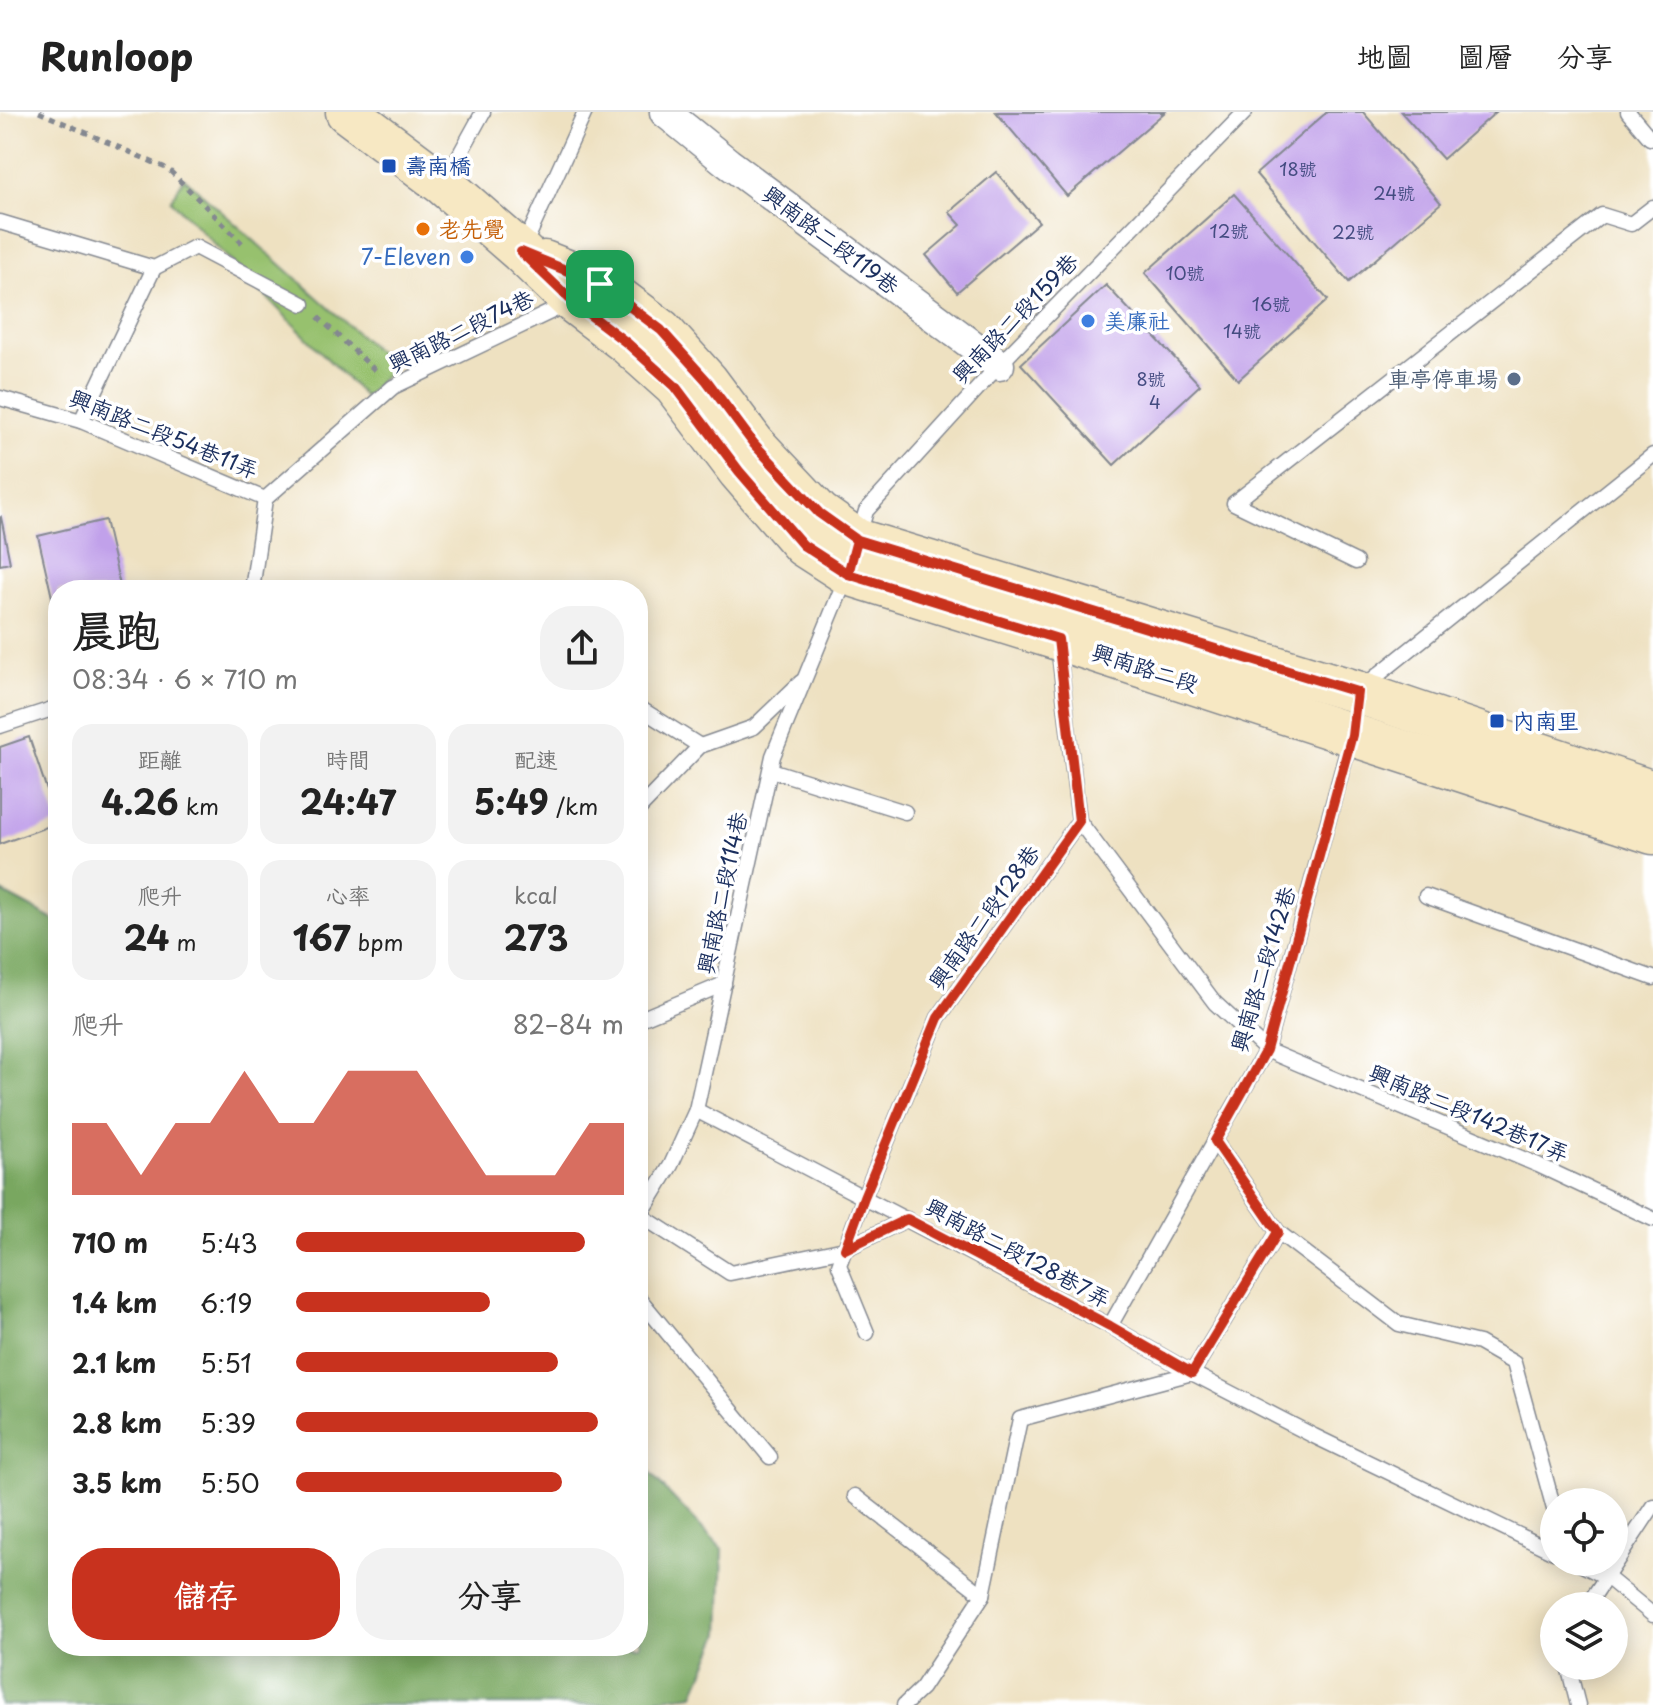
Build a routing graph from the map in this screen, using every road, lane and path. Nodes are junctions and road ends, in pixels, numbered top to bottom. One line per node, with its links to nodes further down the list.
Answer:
1 (347, 112): 8 (street, 興南路二段)
2 (483, 112): 8 (lane)
3 (585, 112): 11 (lane)
4 (665, 112): 15 (street, 興南路二段119巷)
5 (1245, 112): 15 (lane, 興南路二段159巷)
6 (1628, 112): 7 (lane)
7 (1653, 136)
8 (443, 184): 11 (street, 興南路二段)
9 (1653, 207): 21 (lane)
10 (0, 222): 12 (lane)
11 (521, 252): 13 (street, 興南路二段); 20 (street, 興南路二段)
12 (154, 268): 14 (lane); 17 (lane)
13 (572, 301): 19 (lane, 興南路二段74巷); 20 (street, 興南路二段)
14 (303, 304)
15 (999, 365): 20 (lane, 興南路二段159巷)
16 (0, 398): 17 (lane, 興南路二段54巷11弄)
17 (81, 421): 19 (lane, 興南路二段54巷11弄)
18 (1653, 455): 27 (lane)
19 (265, 499): 22 (lane)
20 (853, 557): 23 (street, 興南路二段); 24 (lane, 興南路二段114巷)
21 (1356, 562)
22 (253, 580)
23 (1063, 622): 27 (street, 興南路二段); 34 (lane)
24 (804, 679): 29 (lane); 30 (lane, 興南路二段114巷)
25 (48, 710): 28 (lane)
26 (648, 713): 29 (lane)
27 (1354, 714): 31 (street, 興南路二段); 35 (street, 興南路二段); 40 (lane, 興南路二段142巷)
28 (0, 726)
29 (700, 746): 32 (lane)
30 (771, 770): 33 (lane); 38 (lane, 興南路二段114巷)
31 (1653, 792)
32 (648, 800)
33 (905, 812)
34 (1079, 821): 40 (lane, 興南路二段142巷17弄); 43 (lane, 興南路二段128巷)
35 (1653, 833)
36 (1426, 896): 37 (lane)
37 (1653, 978)
38 (724, 984): 39 (lane); 41 (lane, 興南路二段114巷)
39 (648, 1016)
40 (1266, 1050): 42 (lane, 興南路二段142巷); 46 (lane, 興南路二段142巷17弄)
41 (696, 1110): 43 (lane, 興南路二段128巷7弄); 44 (lane, 興南路二段114巷)
42 (1215, 1141): 48 (lane); 51 (lane, 興南路二段142巷)
43 (864, 1197): 45 (lane, 興南路二段128巷7弄); 49 (lane, 興南路二段128巷)
44 (648, 1202)
45 (907, 1219): 49 (lane); 51 (lane, 興南路二段128巷7弄)
46 (1653, 1219)
47 (648, 1223): 49 (lane)
48 (1278, 1232): 53 (lane); 55 (lane)
49 (845, 1249): 52 (lane, 興南路二段128巷)
50 (648, 1309): 54 (lane)
51 (1110, 1326): 53 (lane, 興南路二段128巷7弄)
52 (867, 1333)
53 (1192, 1373): 58 (lane, 興南路二段128巷7弄); 62 (lane)
54 (770, 1457)
55 (1548, 1488)
56 (855, 1496): 62 (lane)
57 (1653, 1506): 60 (lane)
58 (1540, 1545)
59 (1604, 1576): 60 (lane)
60 (1608, 1578): 61 (lane); 63 (lane)
61 (1598, 1592)
62 (983, 1595): 65 (lane)
63 (1653, 1615)
64 (1572, 1680): 66 (lane)
65 (904, 1705)
66 (1578, 1705)

